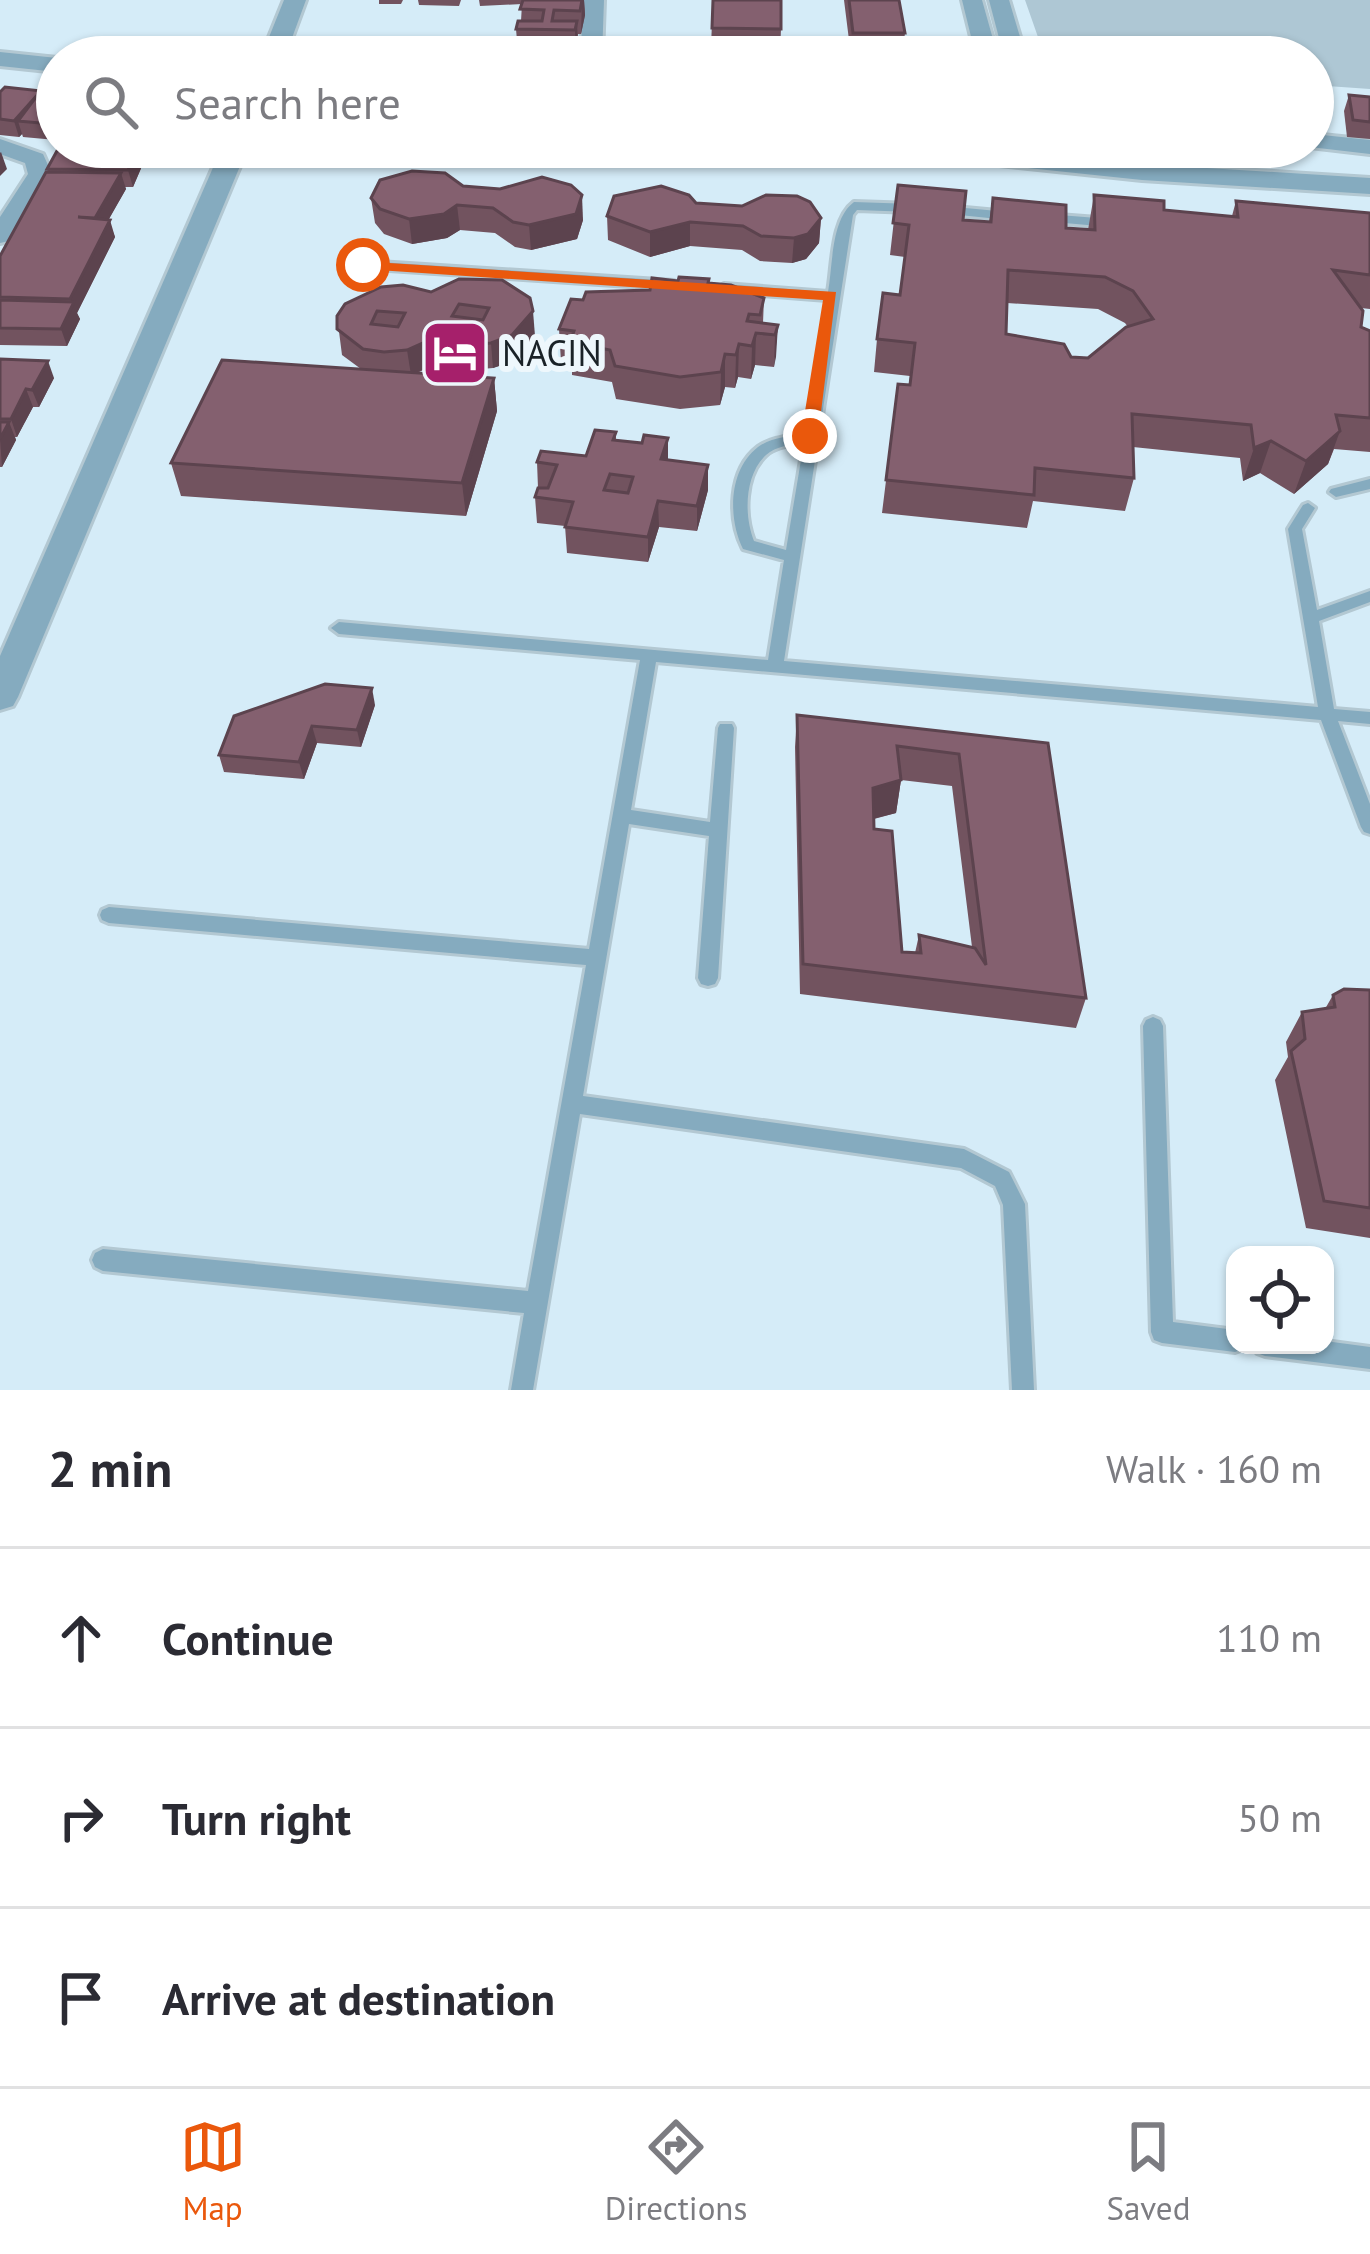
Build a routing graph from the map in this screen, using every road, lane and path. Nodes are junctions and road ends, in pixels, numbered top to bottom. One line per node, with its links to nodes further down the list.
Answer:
1 (295, 0): 5 (street)
2 (594, 0): 6 (street)
3 (972, 0): 7 (street)
4 (999, 0): 8 (street)
5 (281, 36)
6 (591, 36)
7 (981, 36)
8 (1009, 36)
9 (0, 59): 10 (street)
10 (36, 62)
11 (1334, 143): 13 (street)
12 (0, 146): 14 (street)
13 (1370, 147)
14 (36, 162)
15 (38, 168): 20 (street)
16 (226, 168): 33 (street)
17 (1186, 168): 18 (street)
18 (1370, 186)
19 (1129, 224): 22 (lane)
20 (0, 236)
21 (363, 265): 22 (lane)
22 (831, 296): 23 (lane)
23 (810, 436): 27 (lane); 27 (lane)
24 (1370, 484): 25 (lane)
25 (1336, 492)
26 (1307, 508): 29 (lane)
27 (791, 556): 32 (lane)
28 (1370, 596): 29 (lane)
29 (1310, 617): 34 (lane)
30 (339, 628): 31 (lane)
31 (650, 655): 32 (lane); 37 (lane)
32 (775, 666): 34 (lane)
33 (0, 697)
34 (1327, 714): 35 (lane); 38 (lane)
35 (1370, 718)
36 (726, 728): 39 (lane)
37 (622, 816): 39 (lane); 41 (lane)
38 (1370, 827)
39 (718, 830): 42 (lane)
40 (109, 915): 41 (lane)
41 (597, 958): 44 (lane)
42 (708, 978)
43 (1153, 1026): 47 (lane)
44 (572, 1104): 46 (lane); 51 (lane)
45 (103, 1260): 46 (lane)
46 (537, 1304): 50 (lane)
47 (1226, 1340)
48 (1334, 1354): 49 (lane)
49 (1370, 1358)
50 (522, 1390)
51 (1023, 1390)

